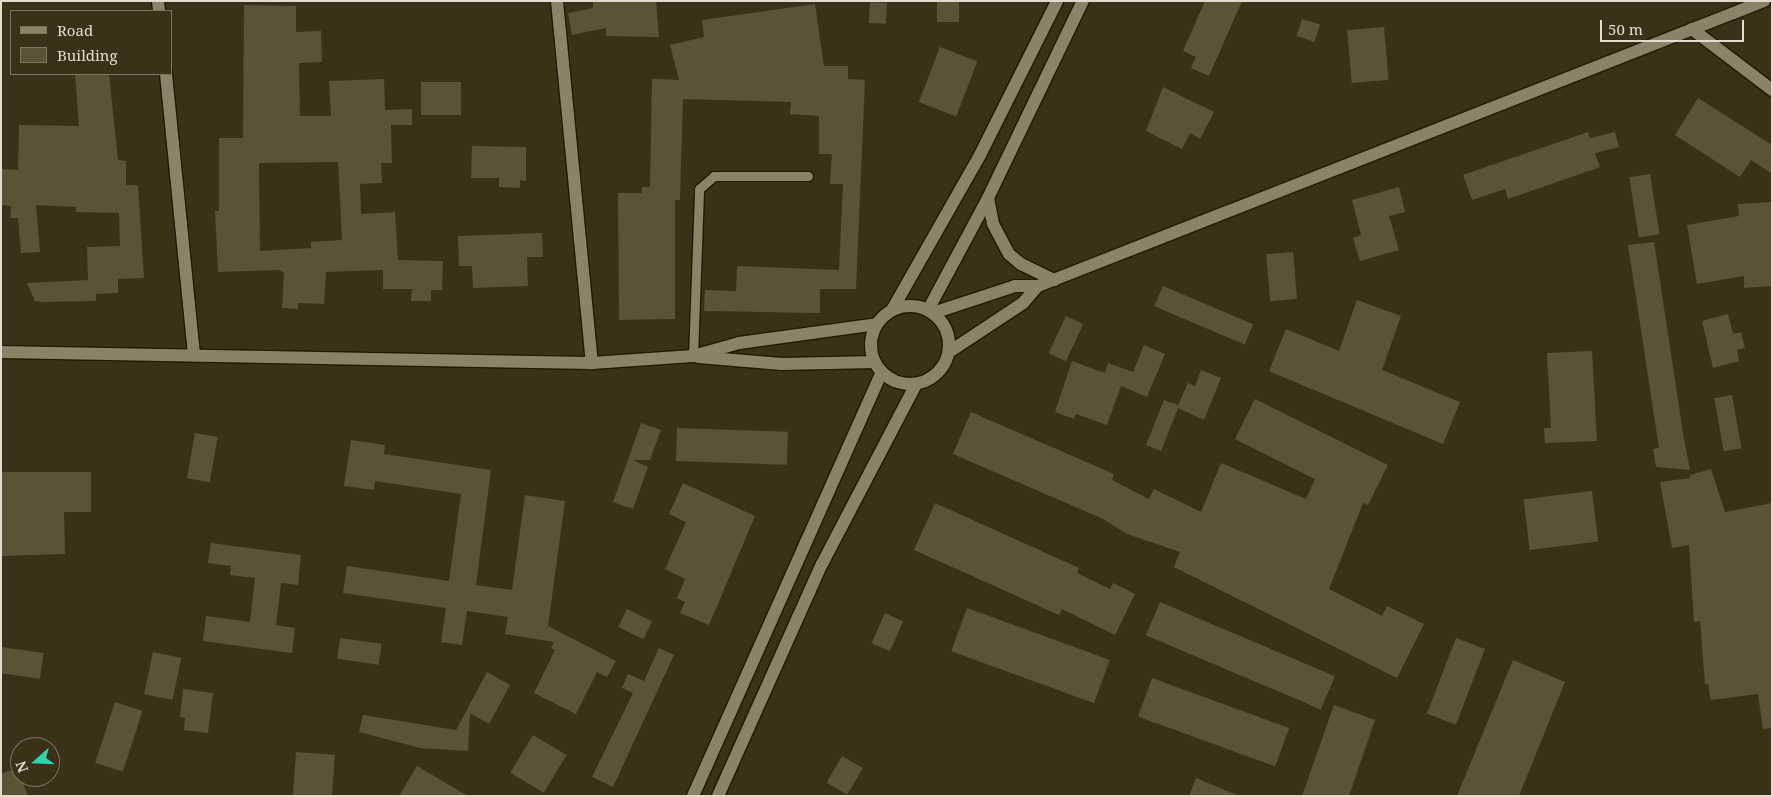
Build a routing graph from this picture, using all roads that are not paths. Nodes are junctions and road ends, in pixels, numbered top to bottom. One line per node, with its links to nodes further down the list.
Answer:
1 (557, 1): 19 (street)
2 (1057, 1): 12 (street)
3 (1082, 1): 9 (street)
4 (1764, 1): 5 (street)
5 (1692, 28): 7 (street); 10 (street)
6 (166, 75): 17 (street)
7 (1772, 90)
8 (808, 176): 18 (lane)
9 (988, 198): 10 (street); 13 (street)
10 (1054, 280): 11 (street)
11 (1038, 286): 13 (street); 16 (street)
12 (892, 310): 13 (street); 14 (street)
13 (930, 312): 16 (street)
14 (878, 324): 18 (street); 20 (street)
15 (1, 352): 17 (street)
16 (949, 352): 21 (street)
17 (194, 356): 19 (street)
18 (694, 356): 19 (street); 20 (street)
19 (592, 363)
20 (879, 367): 21 (street); 22 (street)
21 (916, 384): 23 (street)
22 (692, 796)
23 (718, 796)

